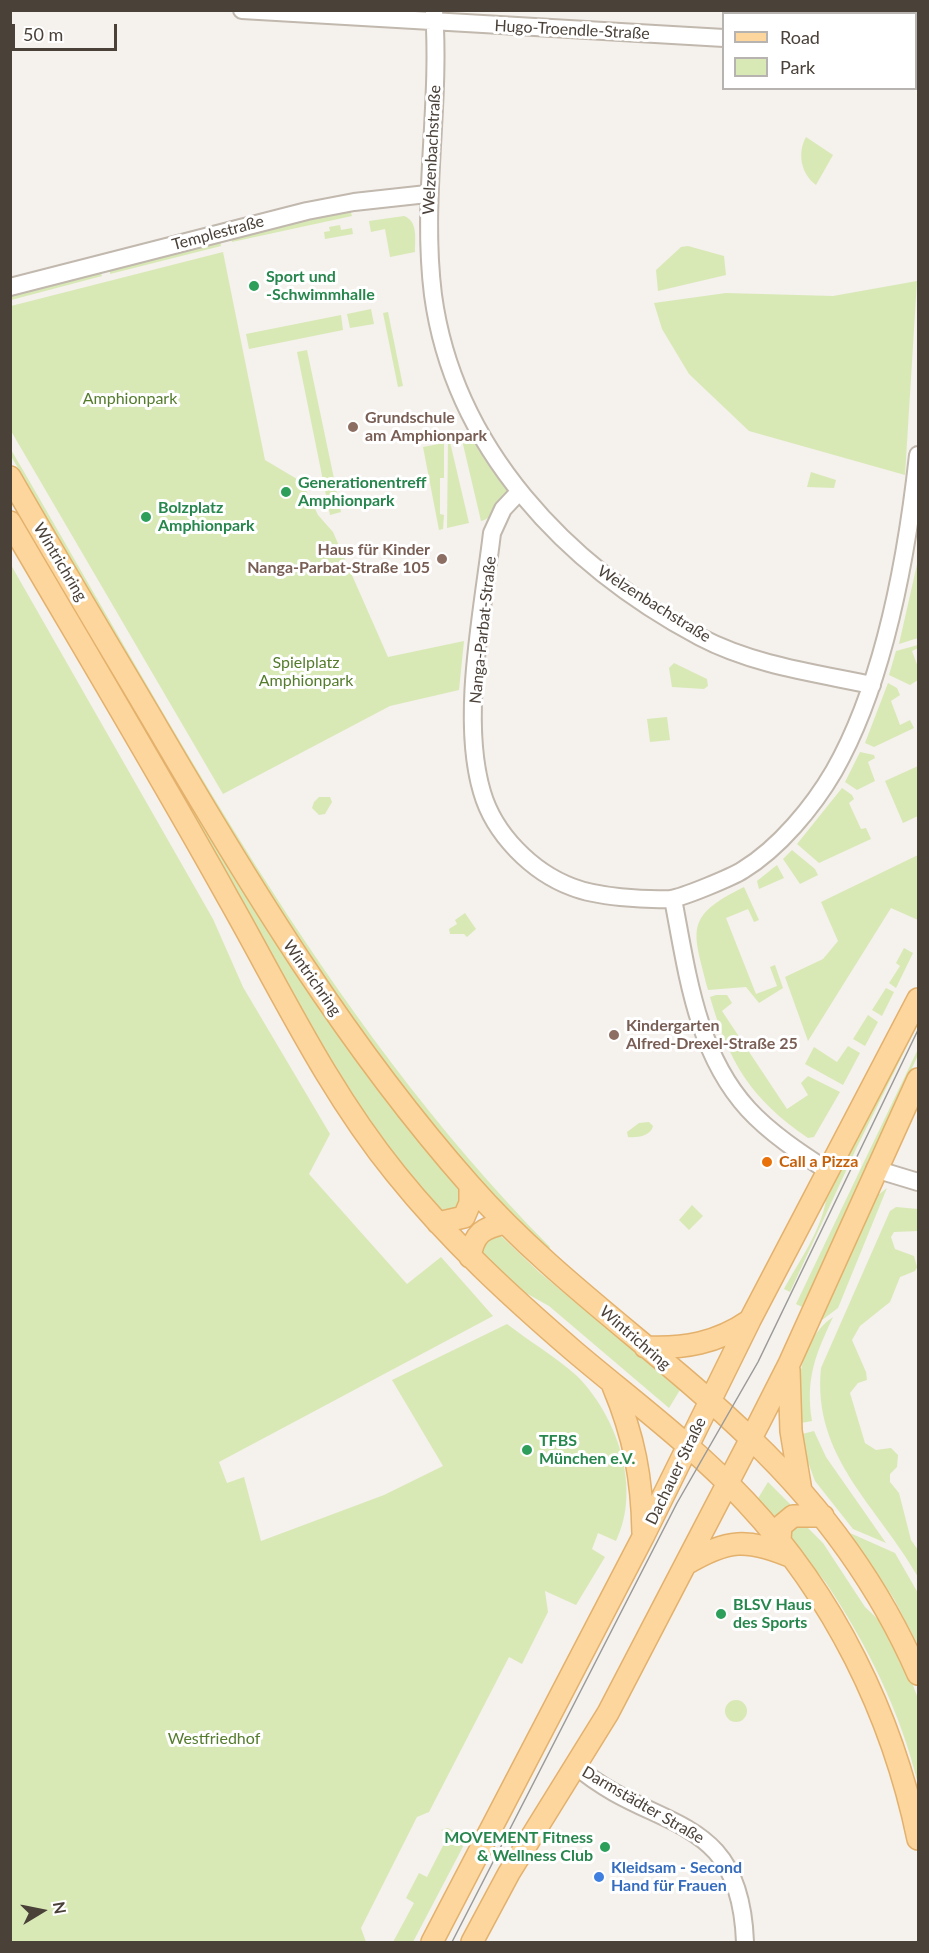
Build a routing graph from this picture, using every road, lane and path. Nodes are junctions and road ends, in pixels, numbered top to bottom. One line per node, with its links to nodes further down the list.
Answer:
1 (242, 10): 2 (street, Hugo-Troendle-Straße)
2 (434, 16): 3 (street, Hugo-Troendle-Straße); 4 (street, Welzenbachstraße)
3 (722, 38)
4 (428, 194): 5 (street, Templestraße); 8 (street, Welzenbachstraße)
5 (10, 287)
6 (918, 455): 10 (street, Nanga-Parbat-Straße)
7 (10, 477): 17 (main road, Wintrichring)
8 (519, 492): 10 (street, Welzenbachstraße); 11 (street, Nanga-Parbat-Straße)
9 (10, 522): 18 (main road, Wintrichring)
10 (872, 685): 11 (street, Nanga-Parbat-Straße)
11 (673, 899): 15 (street)
12 (918, 999): 15 (main road, Dachauer Straße)
13 (918, 1079): 14 (main road)
14 (875, 1169): 16 (street); 23 (main road)
15 (828, 1171): 21 (main road, Dachauer Straße)
16 (918, 1182)
17 (470, 1186): 18 (main road); 19 (main road, Wintrichring)
18 (438, 1222): 20 (main road, Wintrichring)
19 (505, 1223): 20 (main road); 22 (main road, Wintrichring)
20 (470, 1257): 24 (main road, Wintrichring)
21 (750, 1320): 22 (main road); 25 (main road, Dachauer Straße)
22 (645, 1347): 25 (main road, Wintrichring)
23 (789, 1364): 26 (main road); 29 (main road)
24 (611, 1382): 27 (main road, Wintrichring); 31 (main road)
25 (709, 1402): 26 (main road, Wintrichring); 27 (main road, Dachauer Straße)
26 (750, 1438): 28 (main road); 29 (main road, Wintrichring)
27 (688, 1447): 28 (main road, Wintrichring); 31 (main road, Dachauer Straße)
28 (727, 1483): 32 (main road, Wintrichring); 34 (main road)
29 (801, 1492): 30 (main road, Wintrichring)
30 (822, 1516): 32 (main road); 35 (main road, Wintrichring)
31 (643, 1537): 38 (main road, Dachauer Straße)
32 (780, 1540): 33 (main road, Wintrichring)
33 (793, 1557): 34 (main road); 37 (main road, Wintrichring)
34 (686, 1564): 36 (main road)
35 (918, 1674)
36 (576, 1766): 39 (main road); 40 (street, Darmstädter Straße)
37 (918, 1839)
38 (432, 1942)
39 (472, 1942)
40 (745, 1942)

